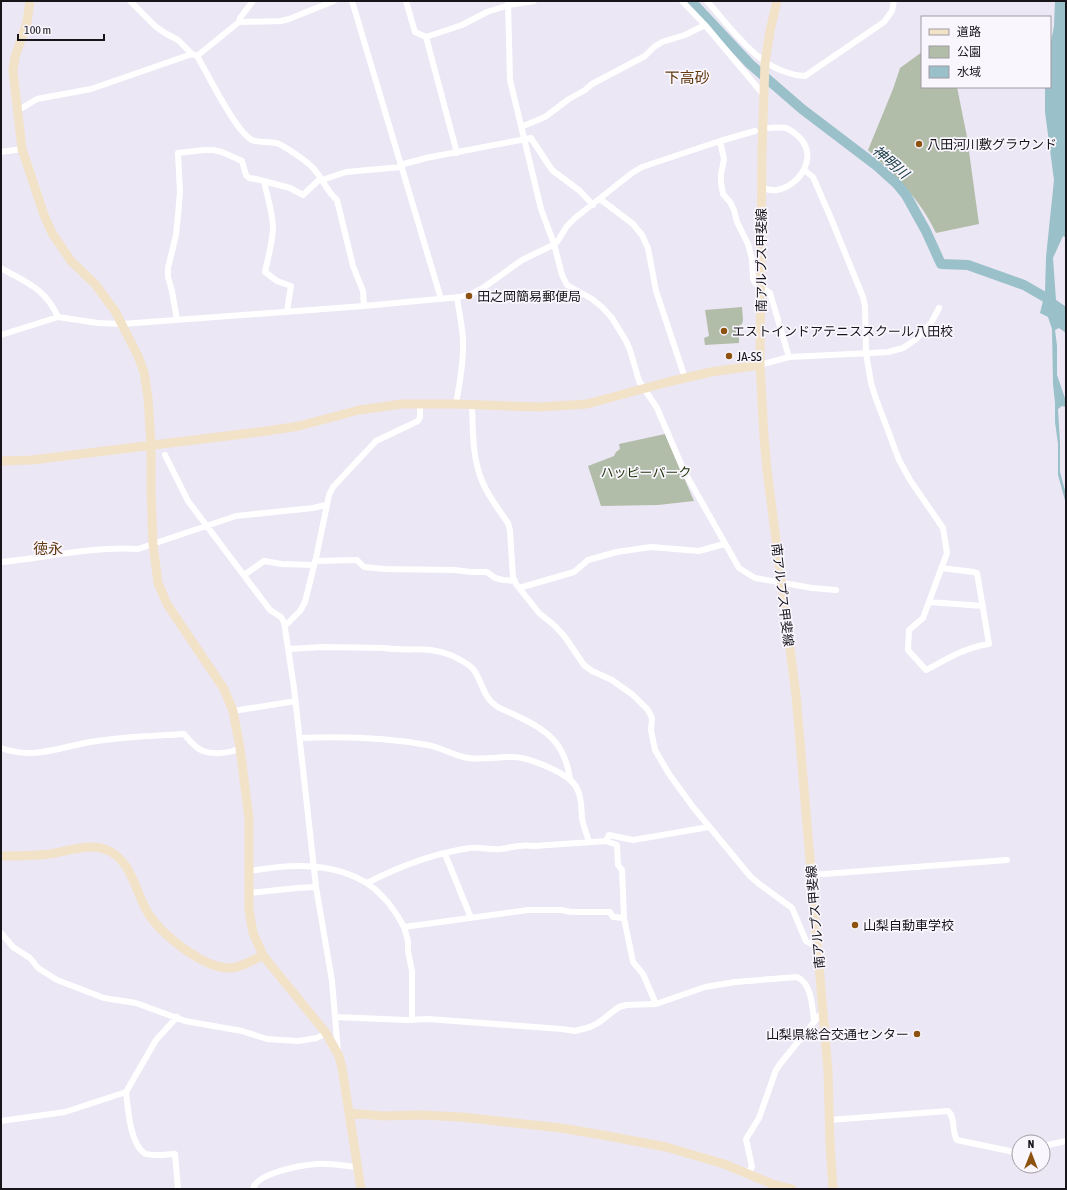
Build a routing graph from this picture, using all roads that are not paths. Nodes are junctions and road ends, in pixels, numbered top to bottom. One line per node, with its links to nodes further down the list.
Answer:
1 (30, 1): 19 (street)
2 (130, 1): 16 (street)
3 (253, 1): 13 (street)
4 (334, 1): 13 (street)
5 (352, 1): 28 (street)
6 (406, 1): 15 (street)
7 (534, 1): 12 (street)
8 (682, 1): 14 (street)
9 (707, 1): 17 (street)
10 (777, 1): 17 (street, 南アルプス甲斐線)
11 (894, 1): 17 (street)
12 (508, 3): 15 (street); 20 (street)
13 (240, 22): 16 (street)
14 (706, 25): 18 (street); 20 (street)
15 (426, 37): 27 (street)
16 (195, 55): 19 (street); 30 (street)
17 (765, 64): 18 (street, 南アルプス甲斐線)
18 (764, 90): 32 (street, 南アルプス甲斐線)
19 (16, 111): 25 (street)
20 (521, 127): 23 (street)
21 (768, 128): 29 (street)
22 (754, 131): 24 (street)
23 (524, 140): 27 (street); 34 (street); 35 (street)
24 (720, 141): 33 (street); 37 (street)
25 (22, 149): 26 (street); 45 (street)
26 (1, 152)
27 (457, 153): 28 (street)
28 (401, 166): 30 (street); 39 (street)
29 (804, 170): 32 (street); 47 (street)
30 (322, 179): 31 (street); 40 (street)
31 (264, 181): 42 (street); 44 (street)
32 (761, 188): 37 (street, 南アルプス甲斐線)
33 (600, 199): 34 (street); 50 (street)
34 (593, 205): 35 (street)
35 (554, 244): 38 (street); 51 (street)
36 (1, 268): 43 (street)
37 (762, 287): 48 (street); 49 (street, 南アルプス甲斐線)
38 (457, 297): 39 (street); 53 (street)
39 (441, 299): 40 (street)
40 (364, 306): 42 (street)
41 (939, 308): 47 (street)
42 (287, 312): 44 (street)
43 (58, 317): 45 (street); 46 (street)
44 (177, 320): 45 (street)
45 (122, 324): 55 (street)
46 (1, 336)
47 (866, 354): 48 (street); 64 (street)
48 (788, 357): 49 (street)
49 (760, 365): 50 (street); 67 (street, 南アルプス甲斐線)
50 (685, 378): 51 (street)
51 (644, 389): 54 (street); 61 (street)
52 (420, 404): 53 (street); 55 (street); 58 (street)
53 (456, 404): 54 (street)
54 (472, 405): 66 (street)
55 (151, 444): 57 (street); 60 (street)
56 (165, 455): 59 (street)
57 (1, 461)
58 (326, 505): 59 (street); 63 (street)
59 (207, 526): 60 (street); 65 (street)
60 (153, 544): 62 (street); 75 (street)
61 (724, 544): 67 (street); 68 (street)
62 (1, 562)
63 (315, 563): 65 (street); 66 (street); 72 (street)
64 (941, 568): 70 (street); 71 (street)
65 (244, 575): 72 (street)
66 (515, 581): 68 (street)
67 (782, 582): 69 (street); 88 (street, 南アルプス甲斐線)
68 (518, 588): 80 (street)
69 (836, 590)
70 (929, 602): 71 (street); 71 (street)
71 (983, 606)
72 (285, 626): 73 (street)
73 (289, 649): 74 (street); 79 (street)
74 (296, 701): 75 (street); 76 (street)
75 (233, 711): 78 (street)
76 (300, 738): 79 (street); 86 (street)
77 (1, 748): 78 (street)
78 (240, 748): 87 (street)
79 (570, 779): 82 (street)
80 (709, 827): 81 (street); 96 (street)
81 (606, 841): 82 (street); 93 (street)
82 (589, 842): 83 (street)
83 (445, 854): 89 (street); 92 (street)
84 (1, 856): 97 (street)
85 (1007, 860): 88 (street)
86 (313, 867): 87 (street); 89 (street); 90 (street)
87 (249, 871): 91 (street)
88 (811, 875): 96 (street, 南アルプス甲斐線)
89 (367, 883): 94 (street)
90 (316, 887): 91 (street); 103 (street)
91 (249, 893): 97 (street)
92 (471, 918): 93 (street); 94 (street)
93 (624, 918): 100 (street)
94 (404, 927): 104 (street)
95 (1, 933): 102 (street)
96 (816, 944): 98 (street, 南アルプス甲斐線)
97 (263, 955): 106 (street)
98 (821, 990): 99 (street); 101 (street, 南アルプス甲斐線)
99 (810, 994): 100 (street); 105 (street)
100 (656, 1004): 104 (street)
101 (823, 1011): 105 (street); 111 (street, 南アルプス甲斐線)
102 (177, 1017): 106 (street); 108 (street)
103 (336, 1017): 104 (street); 107 (street)
104 (412, 1020)
105 (814, 1021): 116 (street)
106 (326, 1033): 107 (street)
107 (339, 1056): 109 (street)
108 (126, 1092): 110 (street); 117 (street)
109 (349, 1113): 115 (street); 116 (street)
110 (1, 1120)
111 (829, 1120): 114 (street); 121 (street, 南アルプス甲斐線)
112 (1066, 1141): 113 (street)
113 (1051, 1144)
114 (1011, 1151)
115 (357, 1167): 118 (street); 119 (street)
116 (747, 1174): 120 (street)
117 (178, 1189)
118 (253, 1189)
119 (361, 1189)
120 (792, 1189)
121 (833, 1189)

